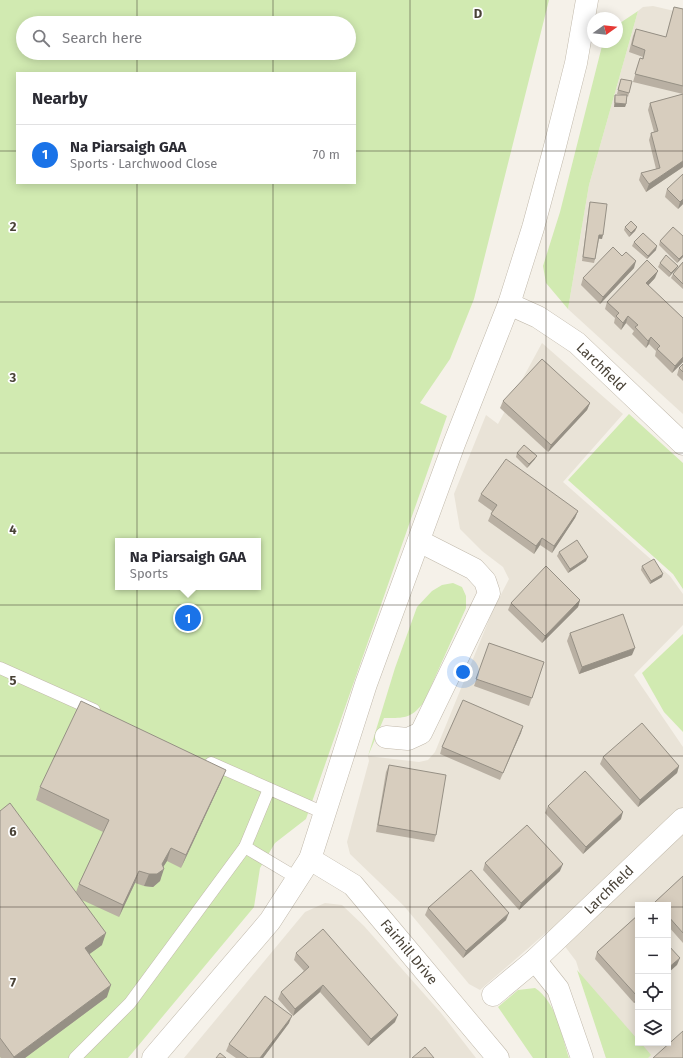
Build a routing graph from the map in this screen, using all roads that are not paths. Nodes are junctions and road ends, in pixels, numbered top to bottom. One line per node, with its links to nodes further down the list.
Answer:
1 (587, 0): 2 (street)
2 (509, 304): 3 (street, Larchfield); 4 (street)
3 (683, 444)
4 (419, 540): 7 (street); 10 (street)
5 (0, 668): 6 (lane)
6 (102, 714)
7 (386, 736)
8 (204, 760): 9 (lane)
9 (269, 789): 10 (lane); 12 (lane)
10 (324, 813): 13 (street)
11 (683, 819): 15 (street, Larchfield)
12 (245, 848): 14 (lane); 17 (lane)
13 (310, 859): 14 (street); 19 (street, Fairhill Drive)
14 (298, 878): 18 (street)
15 (535, 960): 16 (street, Larchfield); 20 (street)
16 (494, 995)
17 (75, 1058)
18 (153, 1058)
19 (498, 1058)
20 (582, 1058)

